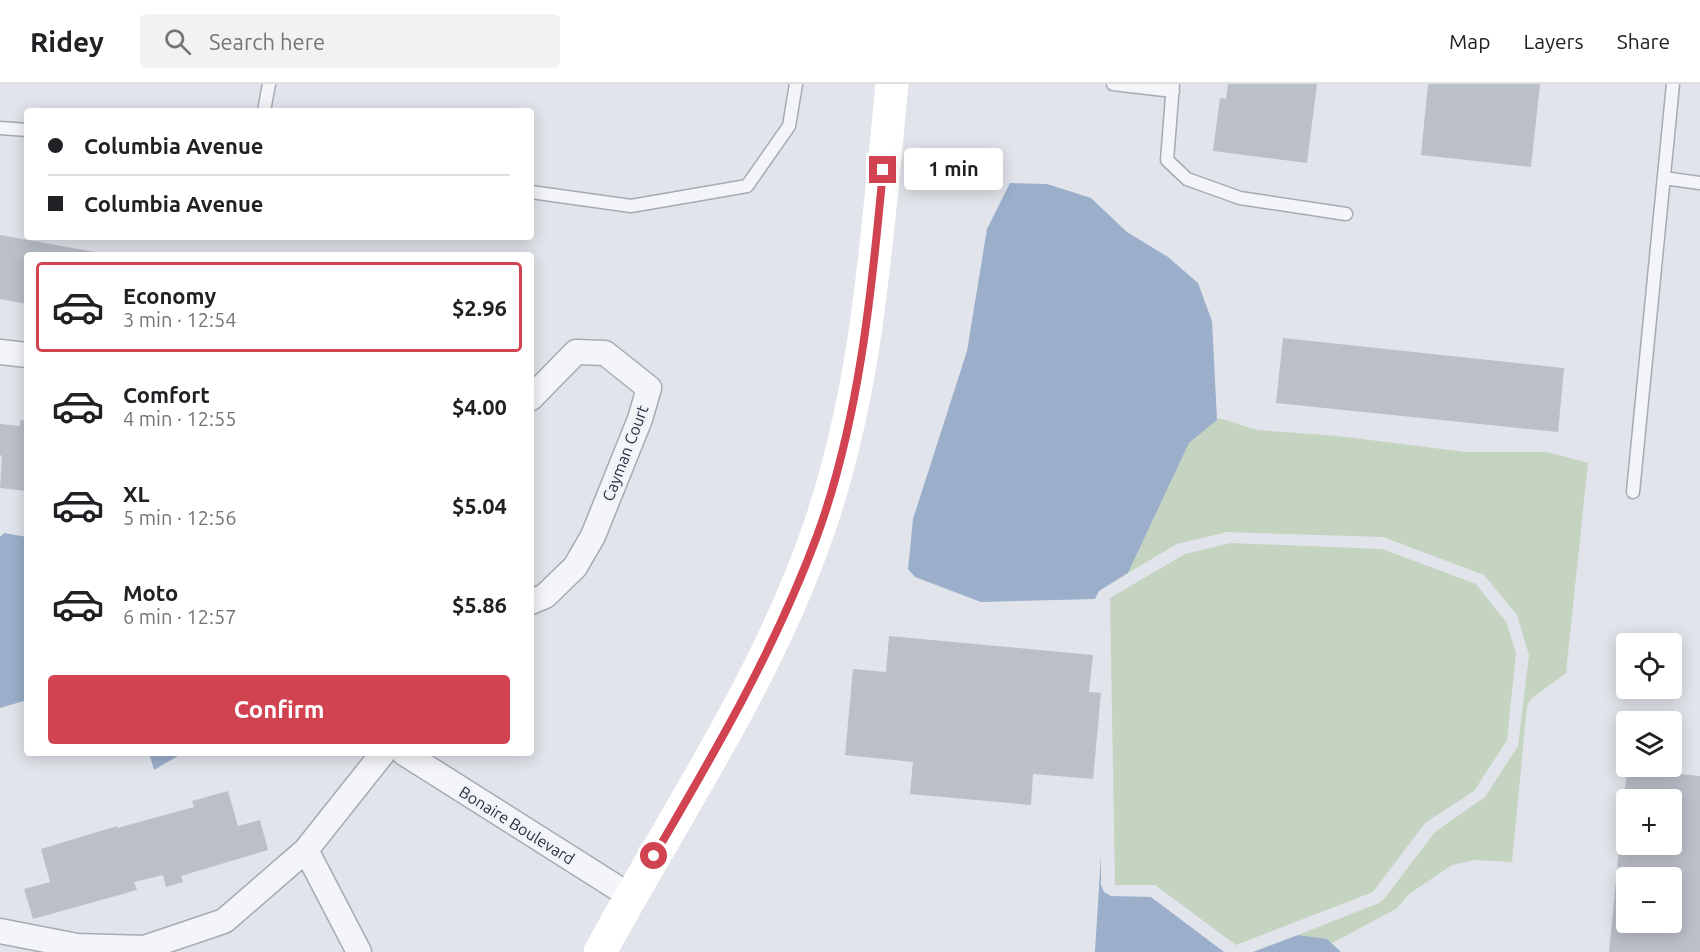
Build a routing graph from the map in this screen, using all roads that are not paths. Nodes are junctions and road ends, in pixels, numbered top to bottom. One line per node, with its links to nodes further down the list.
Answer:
1 (269, 84): 7 (lane)
2 (796, 84): 12 (lane)
3 (892, 84): 22 (street)
4 (1113, 84): 6 (lane)
5 (1673, 84): 10 (lane)
6 (1173, 88): 13 (lane)
7 (265, 108)
8 (0, 128): 9 (lane)
9 (24, 130)
10 (1664, 178): 11 (lane); 17 (lane)
11 (1700, 183)
12 (534, 192)
13 (1346, 214)
14 (0, 352): 15 (street)
15 (24, 355)
16 (534, 395): 18 (street, Cayman Court)
17 (1633, 492)
18 (534, 601)
19 (381, 756): 21 (street)
20 (409, 756): 22 (street, Bonaire Boulevard)
21 (306, 850): 23 (street); 24 (street)
22 (630, 896): 25 (street)
23 (0, 931)
24 (359, 952)
25 (600, 952)

